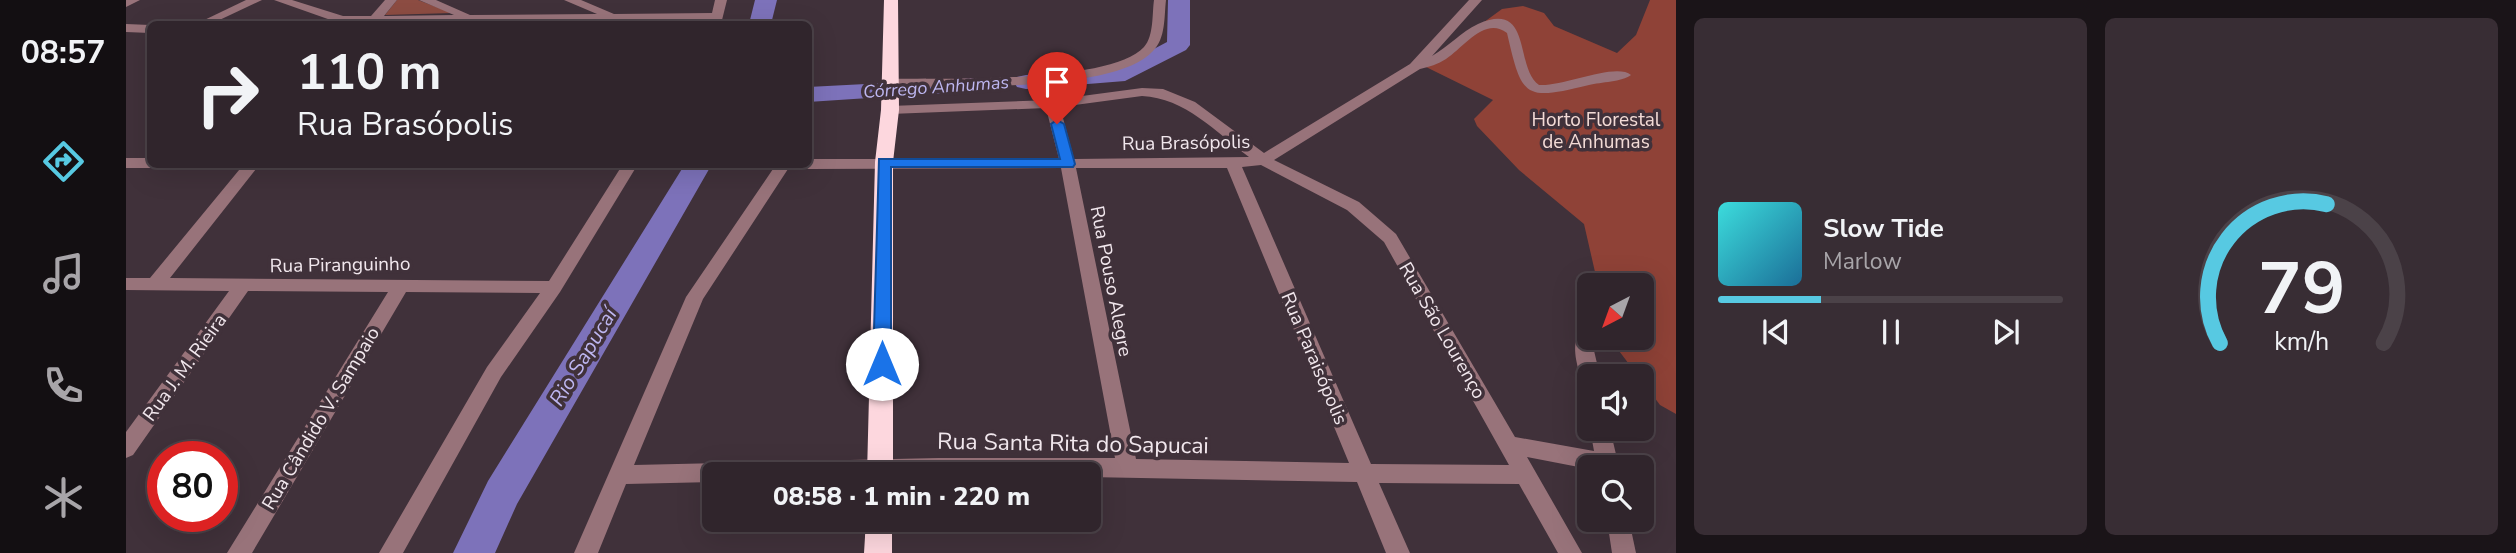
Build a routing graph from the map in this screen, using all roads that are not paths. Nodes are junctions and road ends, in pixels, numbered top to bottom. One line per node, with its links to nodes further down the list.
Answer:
1 (134, 0): 11 (street)
2 (256, 0): 14 (street)
3 (280, 0): 15 (street)
4 (391, 0): 16 (street)
5 (425, 0): 13 (street)
6 (570, 0): 12 (street)
7 (721, 0): 18 (street)
8 (891, 0): 23 (highway)
9 (1160, 0): 23 (street)
10 (1476, 0): 21 (street, Rua Brasópolis)
11 (126, 4)
12 (621, 18): 13 (street); 18 (street)
13 (474, 19): 17 (street)
14 (209, 21)
15 (356, 21)
16 (374, 21)
17 (423, 21)
18 (716, 21)
19 (126, 28): 20 (street)
20 (147, 29)
21 (1415, 67): 22 (street); 25 (street, Rua Brasópolis)
22 (1624, 75)
23 (890, 96): 24 (street, Rua São Lourenço); 26 (highway)
24 (1052, 104): 25 (street, Rua São Lourenço); 31 (street, Rua Pouso Alegre)
25 (1263, 160): 29 (street, Rua Brasópolis); 42 (street, Rua São Lourenço)
26 (884, 162): 30 (street, Rua Brasópolis); 31 (street, Rua Brasópolis); 45 (highway)
27 (126, 163): 28 (street)
28 (147, 163)
29 (1233, 163): 31 (street, Rua Brasópolis); 50 (street, Rua Paraisópolis)
30 (812, 164)
31 (1068, 164): 47 (street, Rua Pouso Alegre)
32 (250, 168): 36 (street)
33 (629, 168): 39 (street)
34 (781, 168): 49 (street)
35 (126, 284): 36 (street, Rua Piranguinho)
36 (155, 284): 38 (street, Rua Piranguinho)
37 (402, 284): 38 (street, Rua Piranguinho); 39 (street, Rua Piranguinho); 54 (street, Rua Cândido V. Sampaio)
38 (242, 286): 40 (street, Rua J. M. Rieira)
39 (554, 287): 55 (street)
40 (148, 418): 41 (street); 43 (street, Rua J. M. Rieira)
41 (126, 424)
42 (1507, 444): 44 (street); 51 (street, Rua São Lourenço)
43 (126, 449)
44 (1577, 459)
45 (880, 462)
46 (1101, 468): 47 (street, Rua Santa Rita do Sapucai)
47 (1127, 468): 50 (street, Rua Santa Rita do Sapucai)
48 (702, 474): 49 (street, Rua Santa Rita do Sapucai)
49 (621, 475): 56 (street)
50 (1364, 475): 51 (street, Rua Santa Rita do Sapucai); 58 (street, Rua Paraisópolis)
51 (1525, 475): 59 (street, Rua São Lourenço)
52 (879, 532): 57 (highway)
53 (1620, 532): 60 (street)
54 (239, 553)
55 (391, 553)
56 (586, 553)
57 (878, 553)
58 (1398, 553)
59 (1570, 553)
60 (1624, 553)

